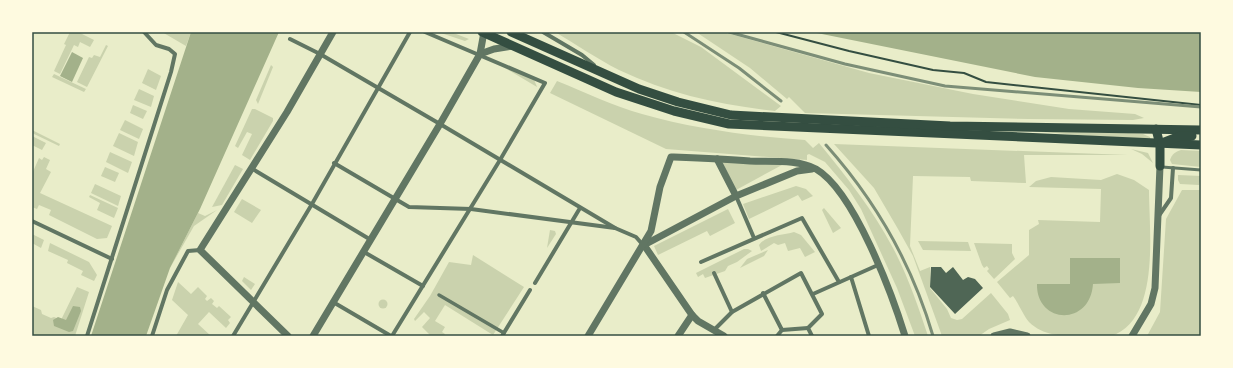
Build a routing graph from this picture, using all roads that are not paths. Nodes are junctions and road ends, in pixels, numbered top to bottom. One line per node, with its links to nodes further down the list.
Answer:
1 (144, 32): 43 (street)
2 (333, 32): 10 (street)
3 (410, 32): 13 (street)
4 (425, 32): 11 (street)
5 (484, 32): 9 (main road); 11 (street)
6 (511, 32): 12 (main road)
7 (543, 32): 12 (street)
8 (290, 39): 10 (street)
9 (513, 46): 11 (street); 18 (main road)
10 (320, 54): 13 (street); 25 (street)
11 (480, 54): 14 (street); 22 (street)
12 (607, 76): 15 (main road)
13 (378, 88): 14 (street); 23 (street)
14 (440, 124): 22 (street); 30 (street)
15 (1156, 129): 16 (main road); 19 (main road)
16 (1201, 130)
17 (1201, 136): 19 (main road)
18 (1142, 144): 19 (main road); 24 (main road)
19 (1160, 145): 20 (main road); 24 (main road)
20 (1201, 145)
21 (717, 159): 27 (street); 29 (street); 40 (street)
22 (500, 160): 32 (street); 33 (street)
23 (334, 163): 30 (street); 31 (street)
24 (1160, 166): 26 (lane); 34 (street)
25 (251, 168): 31 (street); 41 (street)
26 (1173, 168): 28 (lane); 34 (street)
27 (815, 169): 29 (street); 45 (street)
28 (1201, 170)
29 (736, 196): 38 (street); 40 (street)
30 (394, 199): 33 (street); 39 (street)
31 (312, 204): 39 (street); 55 (street)
32 (580, 208): 36 (street); 37 (street)
33 (471, 209): 36 (street); 50 (street)
34 (1158, 218): 79 (street)
35 (32, 221): 43 (street)
36 (572, 222): 37 (street); 49 (street)
37 (615, 228): 40 (street)
38 (754, 238): 44 (street); 48 (street)
39 (371, 240): 42 (street)
40 (644, 245): 58 (street); 70 (street)
41 (200, 250): 55 (street); 64 (street)
42 (364, 252): 50 (street); 56 (street)
43 (112, 259): 63 (street)
44 (701, 262)
45 (878, 265): 47 (street); 76 (street)
46 (714, 273): 57 (street)
47 (851, 277): 48 (street); 75 (street)
48 (839, 282): 53 (street)
49 (535, 283)
50 (422, 286): 68 (street)
51 (530, 290): 62 (street)
52 (763, 293): 53 (street); 57 (street); 61 (street)
53 (813, 294): 59 (street)
54 (439, 295): 62 (street)
55 (253, 302): 65 (street); 66 (street)
56 (333, 302): 67 (street); 68 (street)
57 (732, 312): 60 (street)
58 (692, 315): 60 (street); 71 (street)
59 (808, 328): 61 (street); 74 (street)
60 (714, 330): 72 (street)
61 (782, 330): 73 (street)
62 (503, 334): 69 (street)
63 (87, 336)
64 (152, 336)
65 (233, 336)
66 (288, 336)
67 (313, 336)
68 (392, 336)
69 (508, 336)
70 (588, 336)
71 (678, 336)
72 (724, 336)
73 (777, 336)
74 (812, 336)
75 (869, 336)
76 (905, 336)
77 (994, 336): 78 (street)
78 (1027, 336)
79 (1131, 336)

